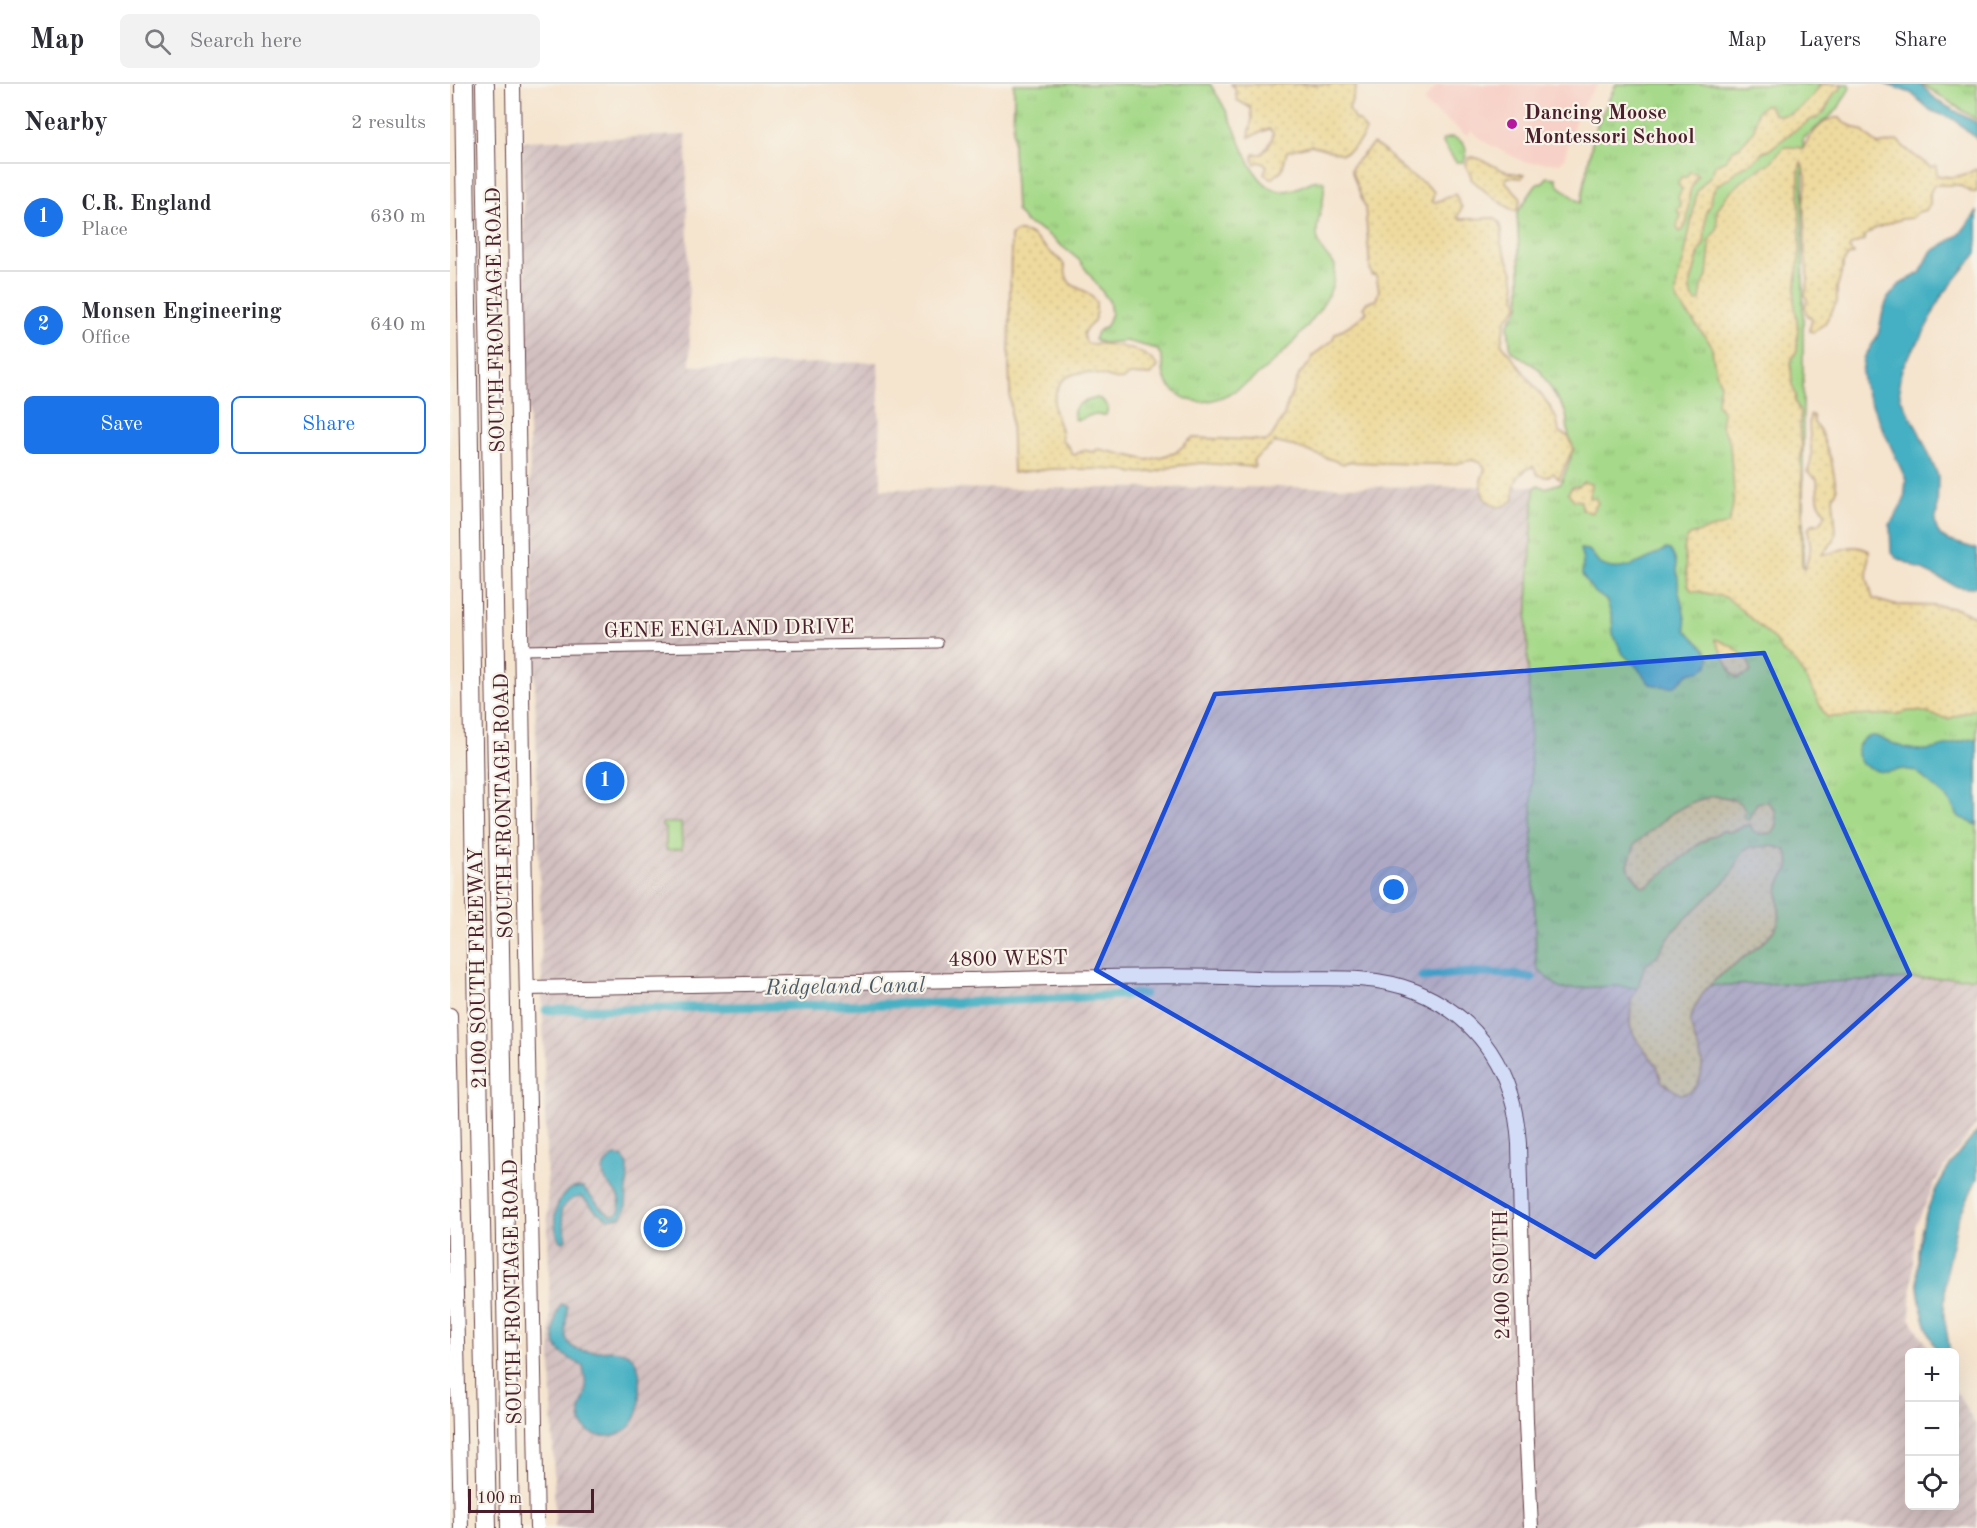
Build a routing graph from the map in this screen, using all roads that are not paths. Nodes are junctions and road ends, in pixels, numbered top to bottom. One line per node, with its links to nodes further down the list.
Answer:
1 (464, 84): 10 (highway, 2100 SOUTH FREEWAY)
2 (485, 84): 11 (highway, 2100 SOUTH FREEWAY)
3 (513, 84): 5 (street, SOUTH FRONTAGE ROAD)
4 (938, 643): 5 (street, GENE ENGLAND DRIVE)
5 (521, 650): 6 (street, SOUTH FRONTAGE ROAD)
6 (527, 988): 8 (street, 4800 WEST); 12 (street, SOUTH FRONTAGE ROAD)
7 (450, 1015): 9 (street)
8 (1475, 1032): 13 (street, 2400 SOUTH)
9 (461, 1528)
10 (487, 1528)
11 (510, 1528)
12 (537, 1528)
13 (1531, 1528)

